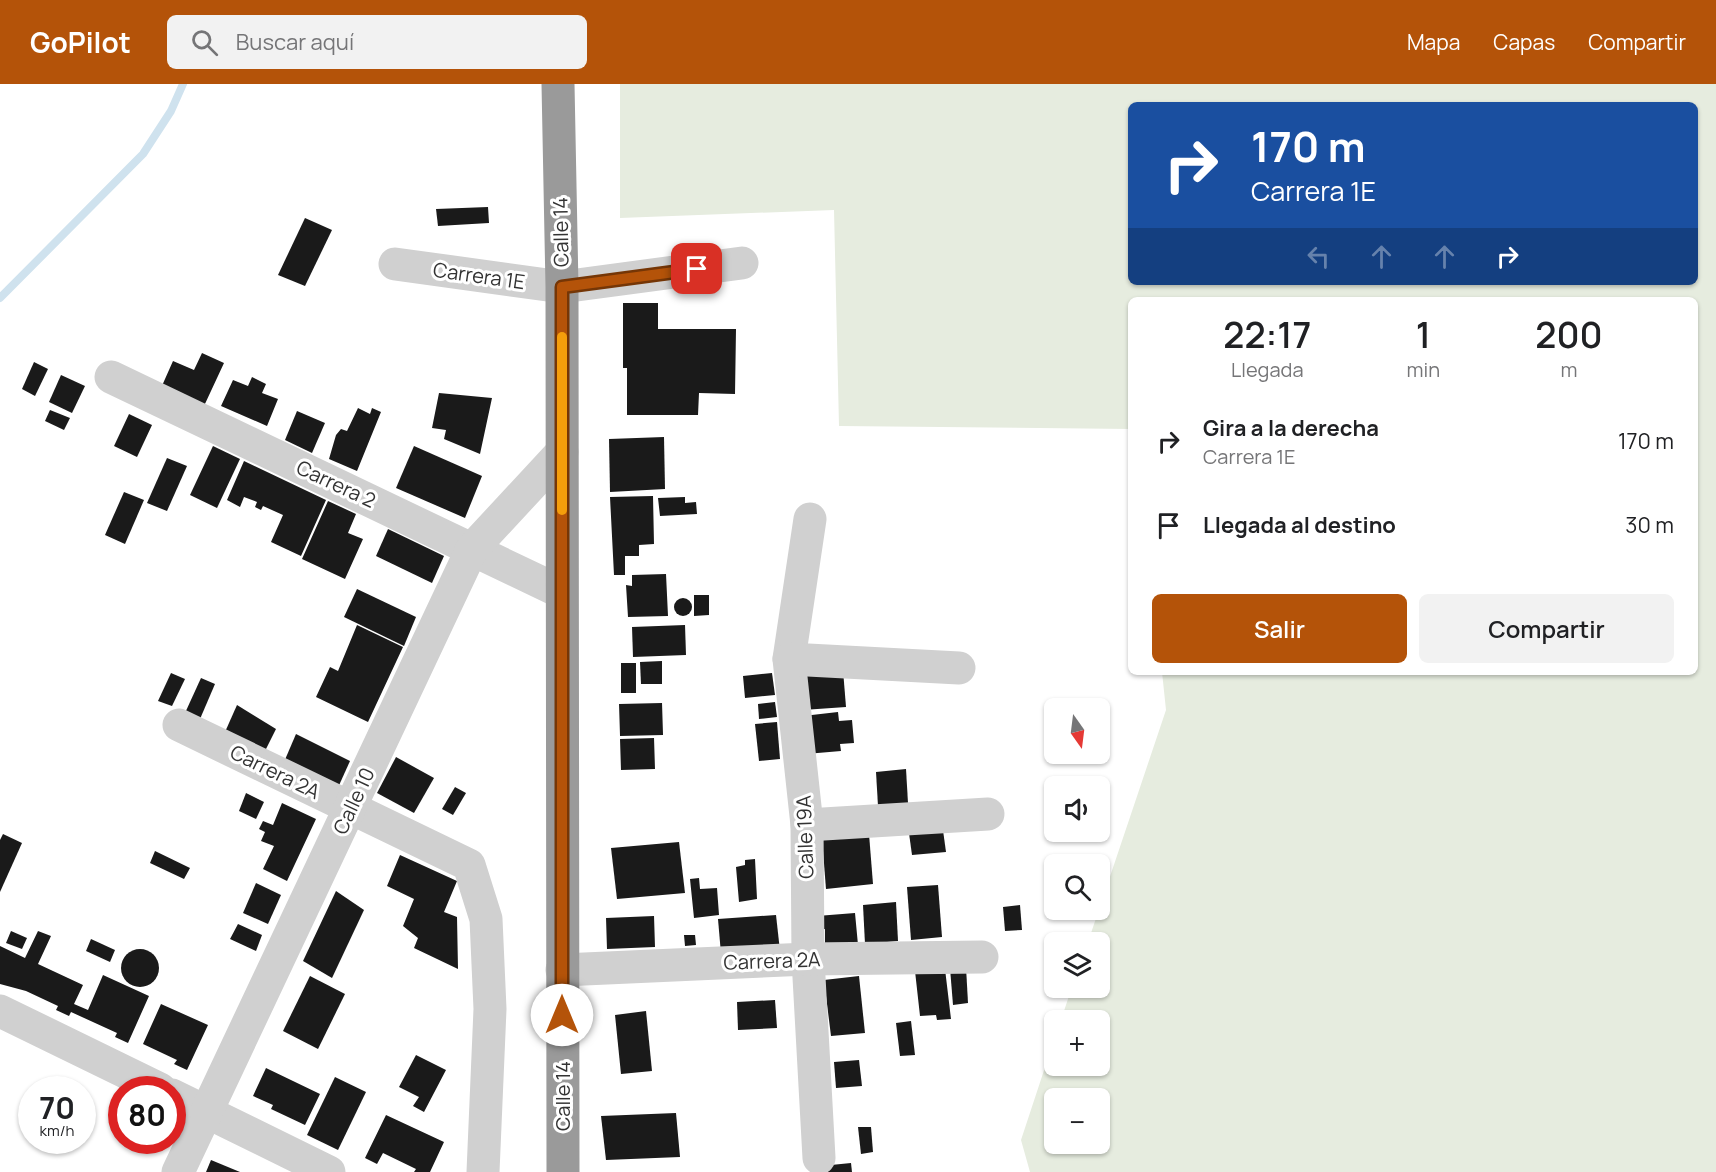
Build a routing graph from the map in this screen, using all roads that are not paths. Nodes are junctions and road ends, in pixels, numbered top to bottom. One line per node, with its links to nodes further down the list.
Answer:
1 (558, 84): 4 (highway, Calle 14)
2 (742, 263): 4 (street, Carrera 1E)
3 (395, 264): 4 (street, Carrera 1E)
4 (562, 287): 6 (highway, Calle 14)
5 (111, 377): 8 (street, Carrera 2)
6 (562, 452): 8 (street, Calle 10); 9 (highway, Calle 14)
7 (810, 519): 10 (street, Calle 19A)
8 (472, 549): 9 (street, Carrera 2); 13 (street, Calle 10)
9 (561, 592): 18 (highway, Calle 14)
10 (789, 659): 11 (street); 15 (street, Calle 19A)
11 (959, 668)
12 (178, 725): 13 (street, Carrera 2A)
13 (351, 807): 22 (street, Calle 10); 26 (street, Carrera 2A)
14 (988, 813): 15 (street)
15 (807, 825): 17 (street, Calle 19A)
16 (982, 957): 17 (street, Carrera 2A)
17 (808, 959): 18 (street, Carrera 2A); 23 (street, Calle 19A)
18 (562, 970): 27 (highway, Calle 14)
19 (0, 1011): 20 (street)
20 (133, 1076)
21 (186, 1102): 22 (street)
22 (208, 1112): 24 (street, Calle 10); 25 (street)
23 (819, 1158)
24 (177, 1172)
25 (330, 1172)
26 (483, 1172)
27 (563, 1172)

